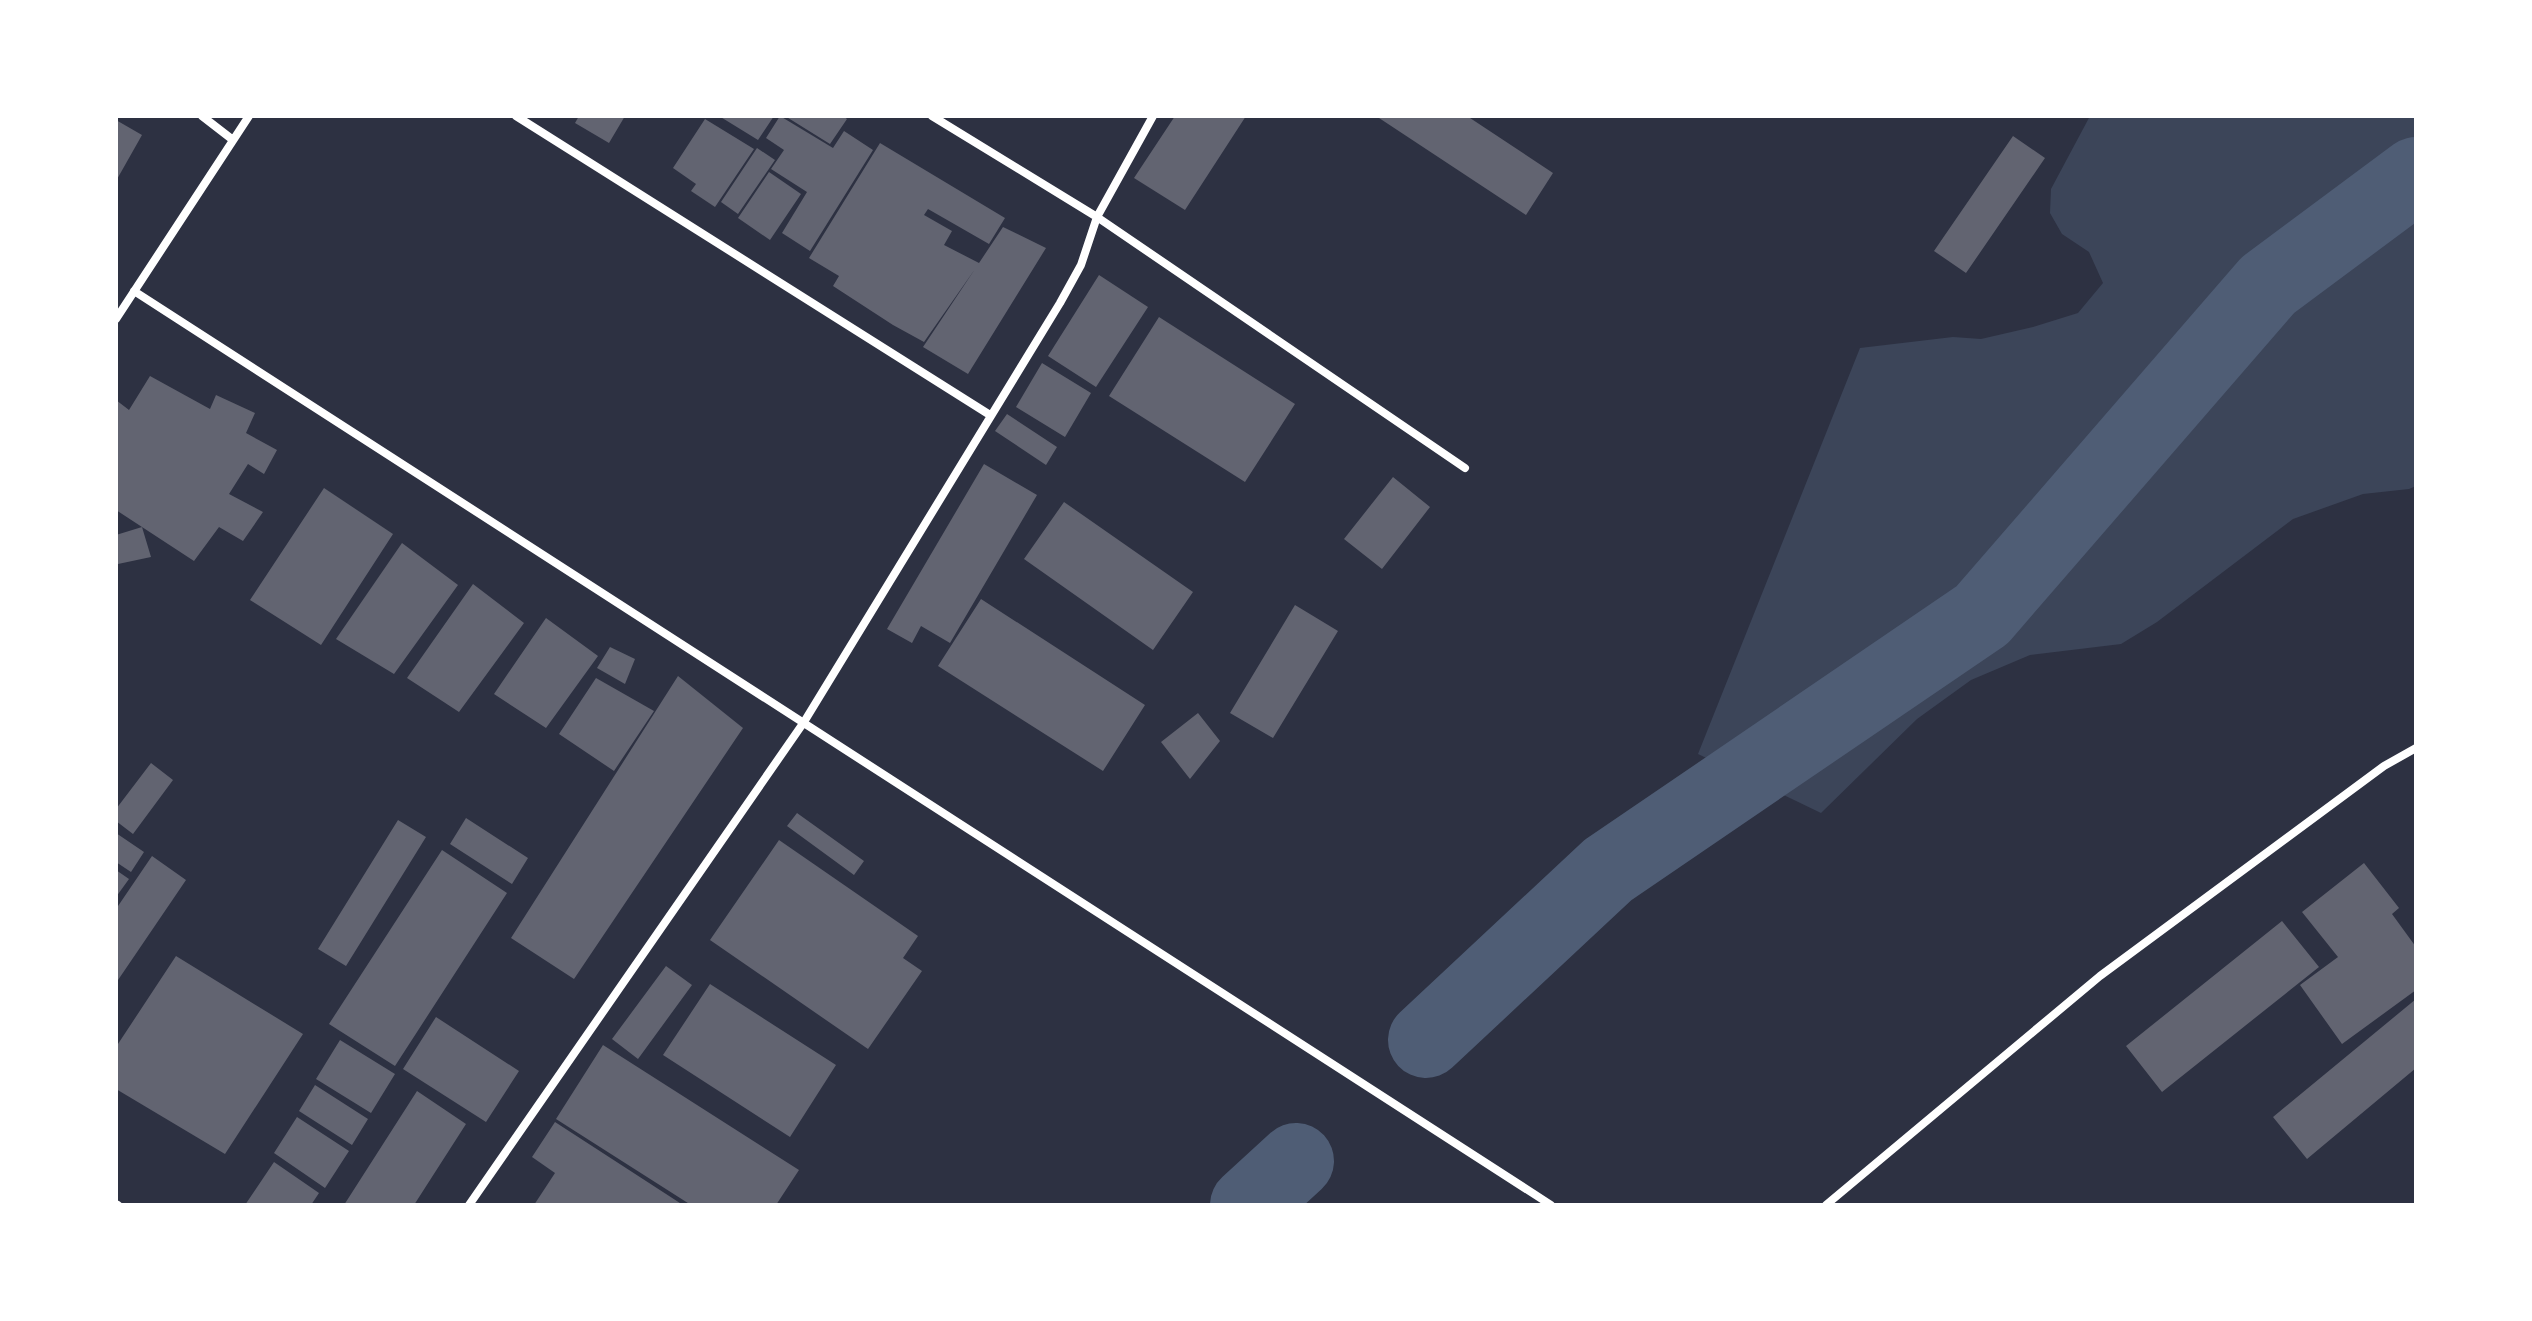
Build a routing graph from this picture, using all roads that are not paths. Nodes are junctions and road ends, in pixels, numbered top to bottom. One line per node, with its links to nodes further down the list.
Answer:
1 (202, 116): 6 (street)
2 (249, 116): 6 (street)
3 (516, 116): 10 (street)
4 (932, 116): 7 (street)
5 (1153, 116): 7 (street)
6 (233, 140): 8 (street)
7 (1097, 217): 10 (street); 11 (street)
8 (134, 291): 9 (street); 12 (street)
9 (116, 319)
10 (990, 415): 12 (street)
11 (1465, 468)
12 (804, 722): 14 (street); 15 (street)
13 (2416, 748): 16 (street)
14 (469, 1205)
15 (1551, 1205)
16 (1826, 1205)

